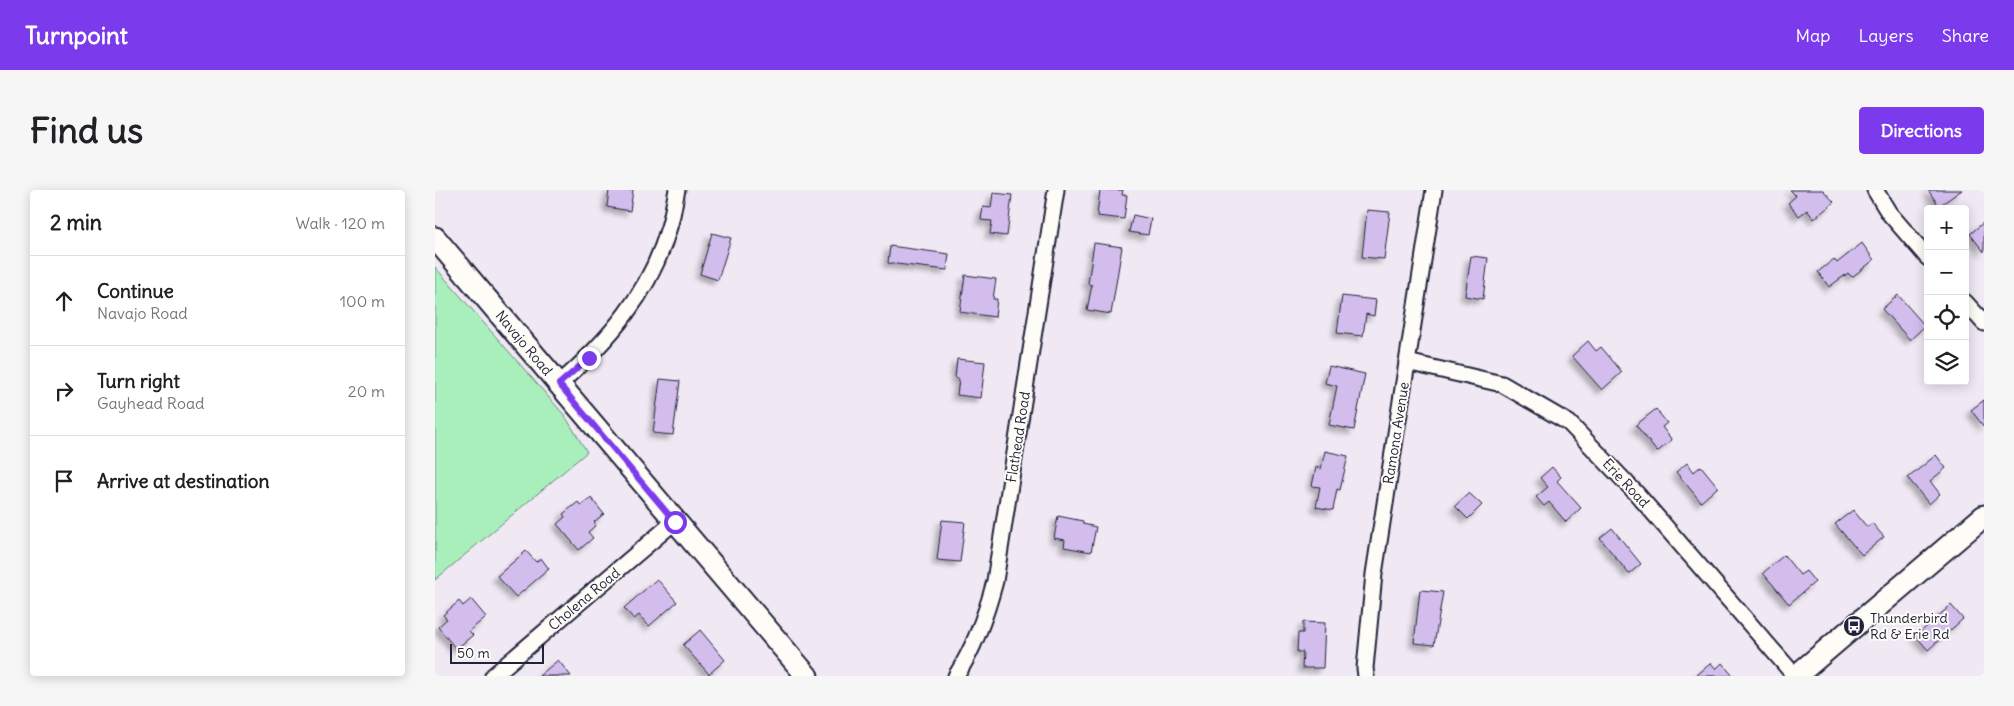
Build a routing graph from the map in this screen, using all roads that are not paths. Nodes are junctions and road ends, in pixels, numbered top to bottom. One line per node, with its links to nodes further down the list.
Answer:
1 (677, 190): 10 (street)
2 (1056, 190): 15 (street, Flathead Road)
3 (1433, 190): 9 (street, Ramona Avenue)
4 (1875, 190): 6 (street)
5 (435, 238): 10 (main road, Navajo Road)
6 (1924, 253)
7 (1969, 307): 8 (street)
8 (1984, 324)
9 (1407, 362): 16 (street, Ramona Avenue); 17 (street, Erie Road)
10 (559, 384): 12 (main road, Navajo Road)
11 (1984, 516): 17 (main road)
12 (675, 522): 13 (street, Cholena Road); 14 (main road, Navajo Road)
13 (493, 676)
14 (807, 676)
15 (956, 676)
16 (1366, 676)
17 (1795, 676)

